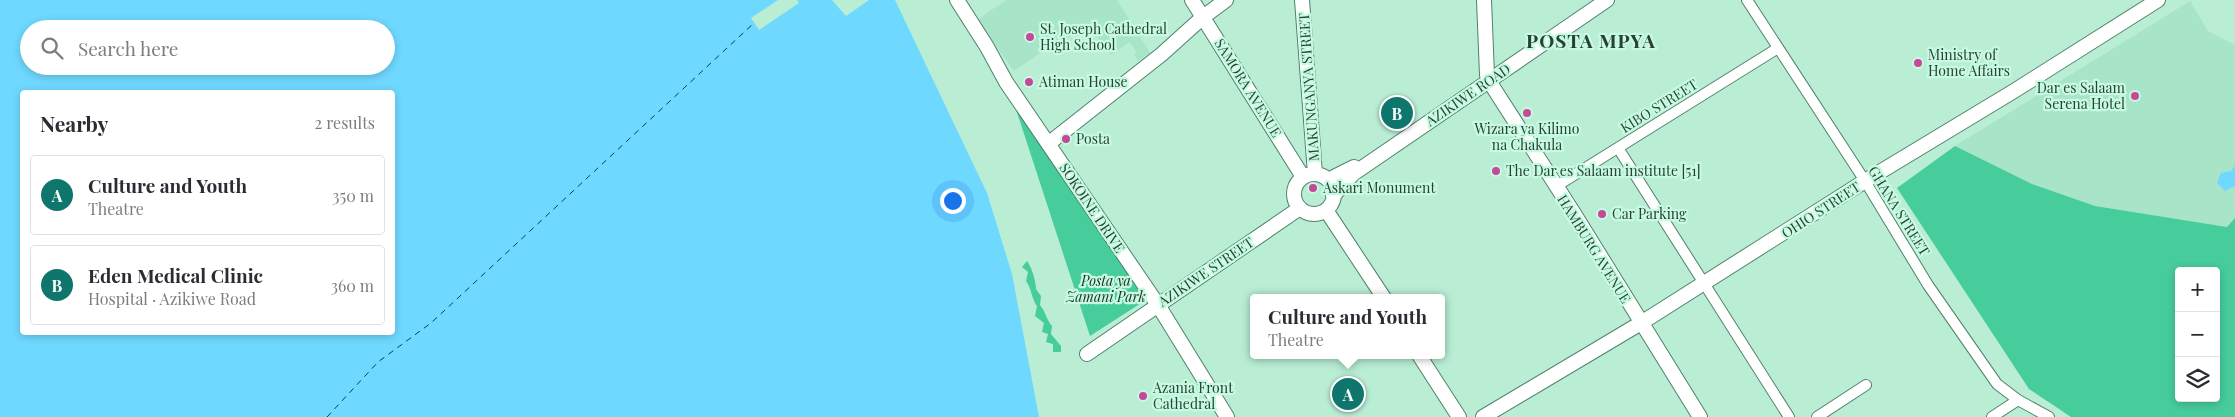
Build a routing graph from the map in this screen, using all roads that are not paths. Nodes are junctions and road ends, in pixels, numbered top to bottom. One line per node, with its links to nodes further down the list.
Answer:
1 (956, 0): 13 (street, SOKOINE DRIVE)
2 (1192, 0): 10 (street, SAMORA AVENUE)
3 (1226, 0): 10 (street)
4 (1302, 0): 15 (street, MAKUNGANYA STREET)
5 (1484, 0): 12 (street)
6 (1594, 0): 12 (street, AZIKIWE ROAD)
7 (1607, 0): 12 (street, AZIKIWE ROAD)
8 (1747, 0): 11 (street, GHANA STREET)
9 (2158, 0): 16 (street, OHIO STREET)
10 (1203, 18): 13 (street); 15 (street, SAMORA AVENUE)
11 (1778, 48): 14 (street, KIBO STREET); 16 (street, GHANA STREET)
12 (1488, 78): 15 (street, AZIKIWE ROAD); 17 (street, HAMBURG AVENUE); 18 (street, AZIKIWE ROAD)
13 (1048, 144): 23 (street, SOKOINE DRIVE)
14 (1618, 148): 17 (street, KIBO STREET); 21 (street)
15 (1316, 177): 18 (street); 19 (street)
16 (1865, 181): 21 (street, OHIO STREET); 28 (street, GHANA STREET)
17 (1555, 186): 24 (street, HAMBURG AVENUE)
18 (1333, 196): 20 (street)
19 (1300, 208): 20 (street); 23 (street, AZIKIWE STREET)
20 (1326, 210): 22 (street)
21 (1704, 284): 24 (street, OHIO STREET); 33 (street)
22 (1381, 294)
23 (1158, 305): 25 (street, AZIKIWE STREET); 29 (street, SOKOINE DRIVE)
24 (1641, 323): 31 (street, OHIO STREET); 32 (street, HAMBURG AVENUE)
25 (1087, 354)
26 (1422, 359): 30 (street)
27 (1866, 384): 34 (street)
28 (2018, 400): 35 (street); 36 (street, GHANA STREET)
29 (1227, 417)
30 (1460, 417)
31 (1483, 417)
32 (1700, 417)
33 (1789, 417)
34 (1817, 417)
35 (1992, 417)
36 (2049, 417)

